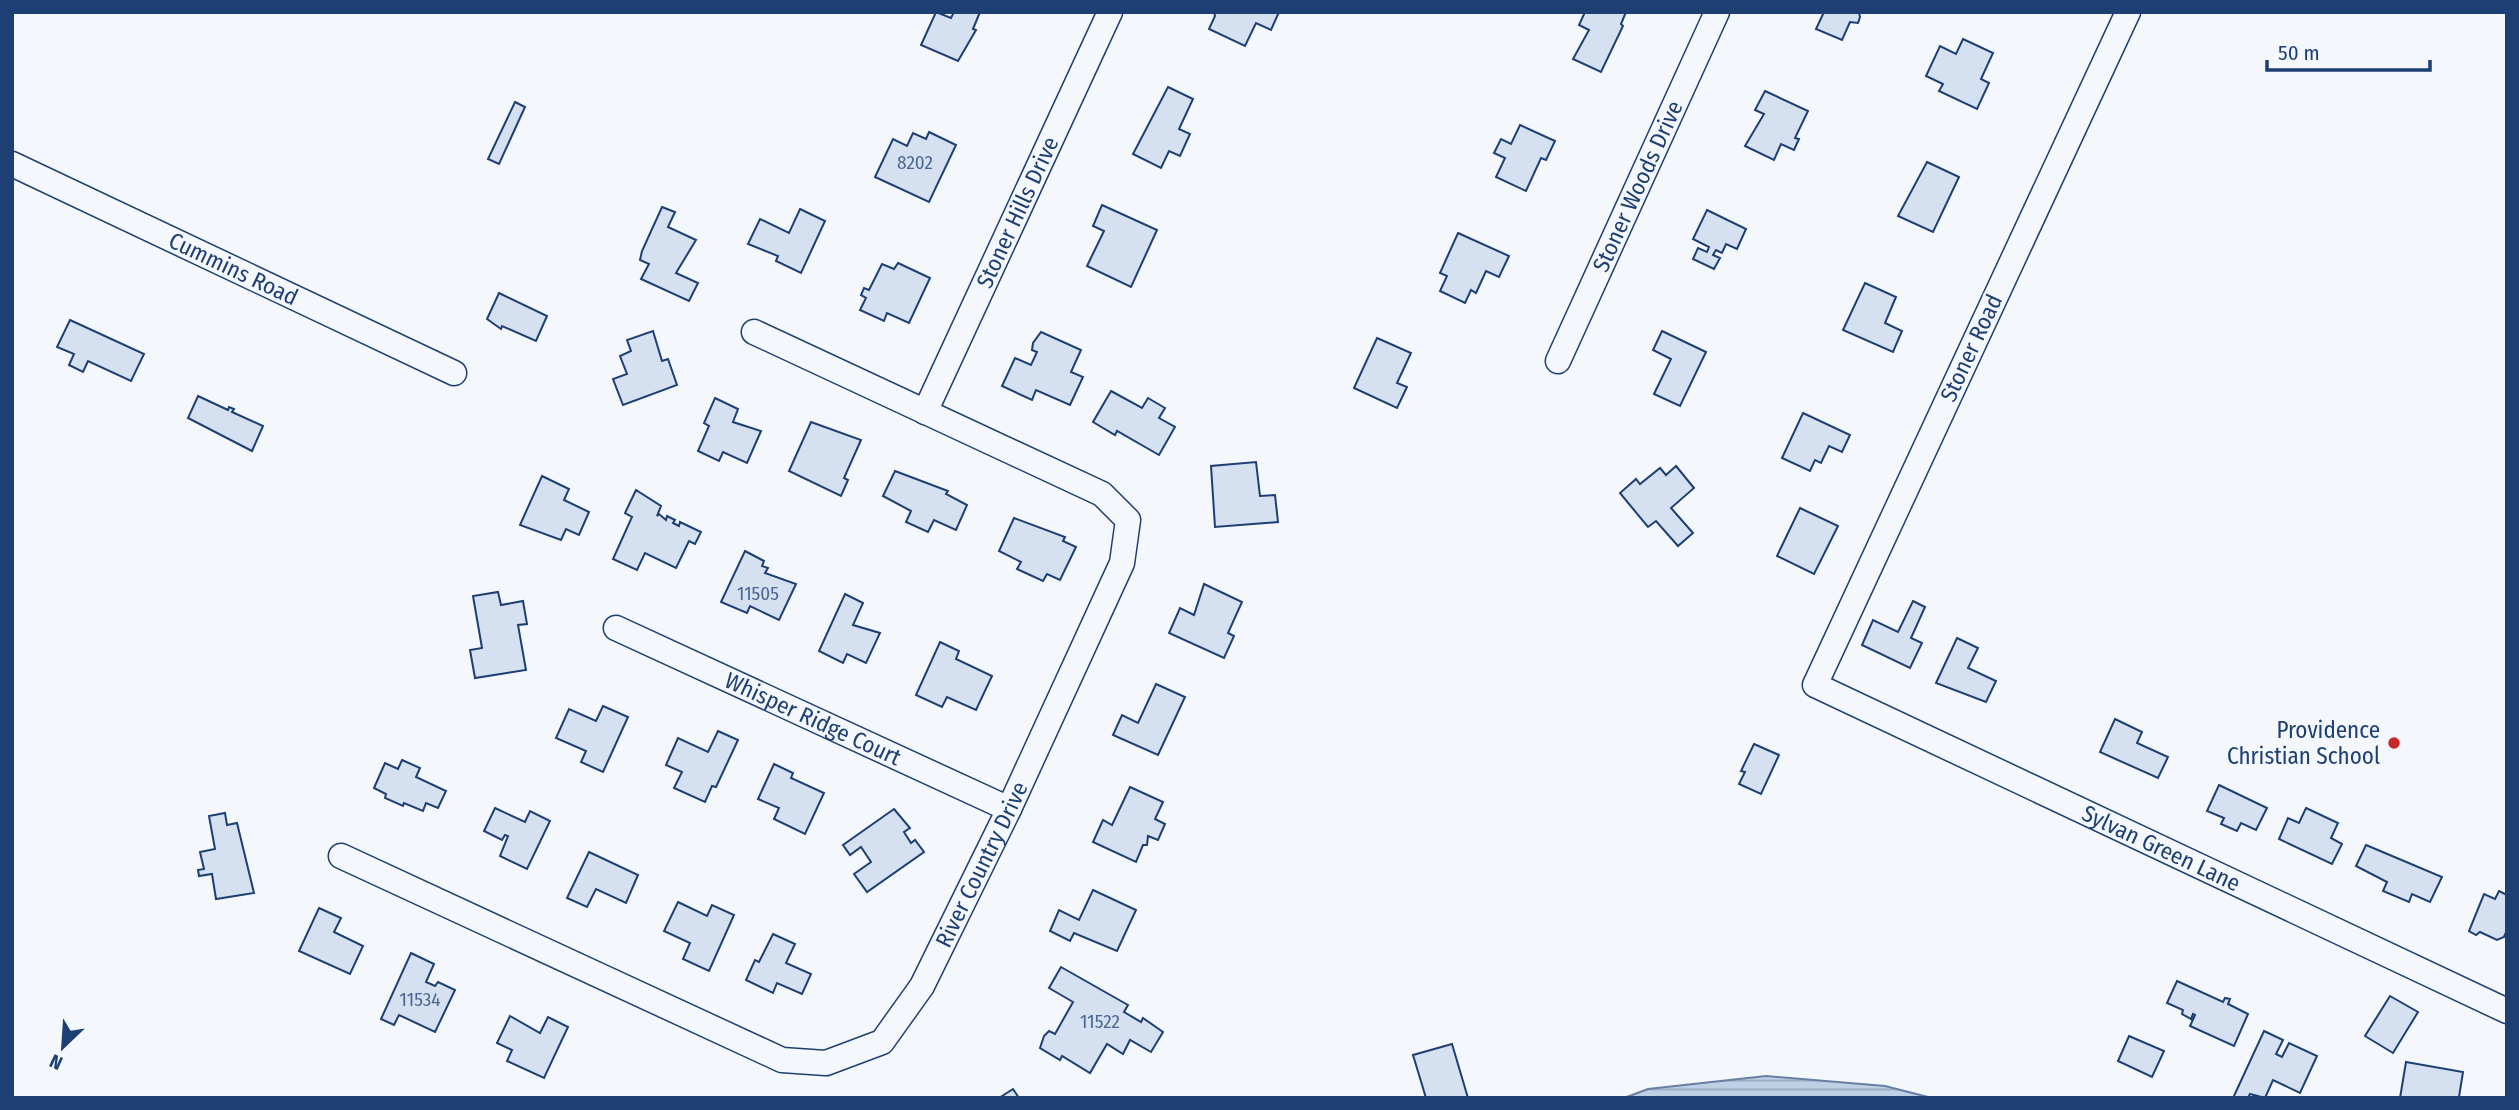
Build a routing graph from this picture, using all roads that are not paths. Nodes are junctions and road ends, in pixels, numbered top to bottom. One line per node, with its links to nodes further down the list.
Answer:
1 (1110, 12): 8 (street, Stoner Hills Drive)
2 (1717, 12): 6 (street, Stoner Woods Drive)
3 (2128, 12): 10 (street, Stoner Road)
4 (12, 164): 7 (street, Cummins Road)
5 (754, 332): 8 (street, River Country Drive)
6 (1558, 360)
7 (454, 373)
8 (925, 412): 11 (street, River Country Drive)
9 (616, 628): 11 (street, Whisper Ridge Court)
10 (1815, 685): 13 (street, Sylvan Green Lane)
11 (1009, 809): 12 (street, River Country Drive)
12 (341, 856)
13 (2507, 1011)

